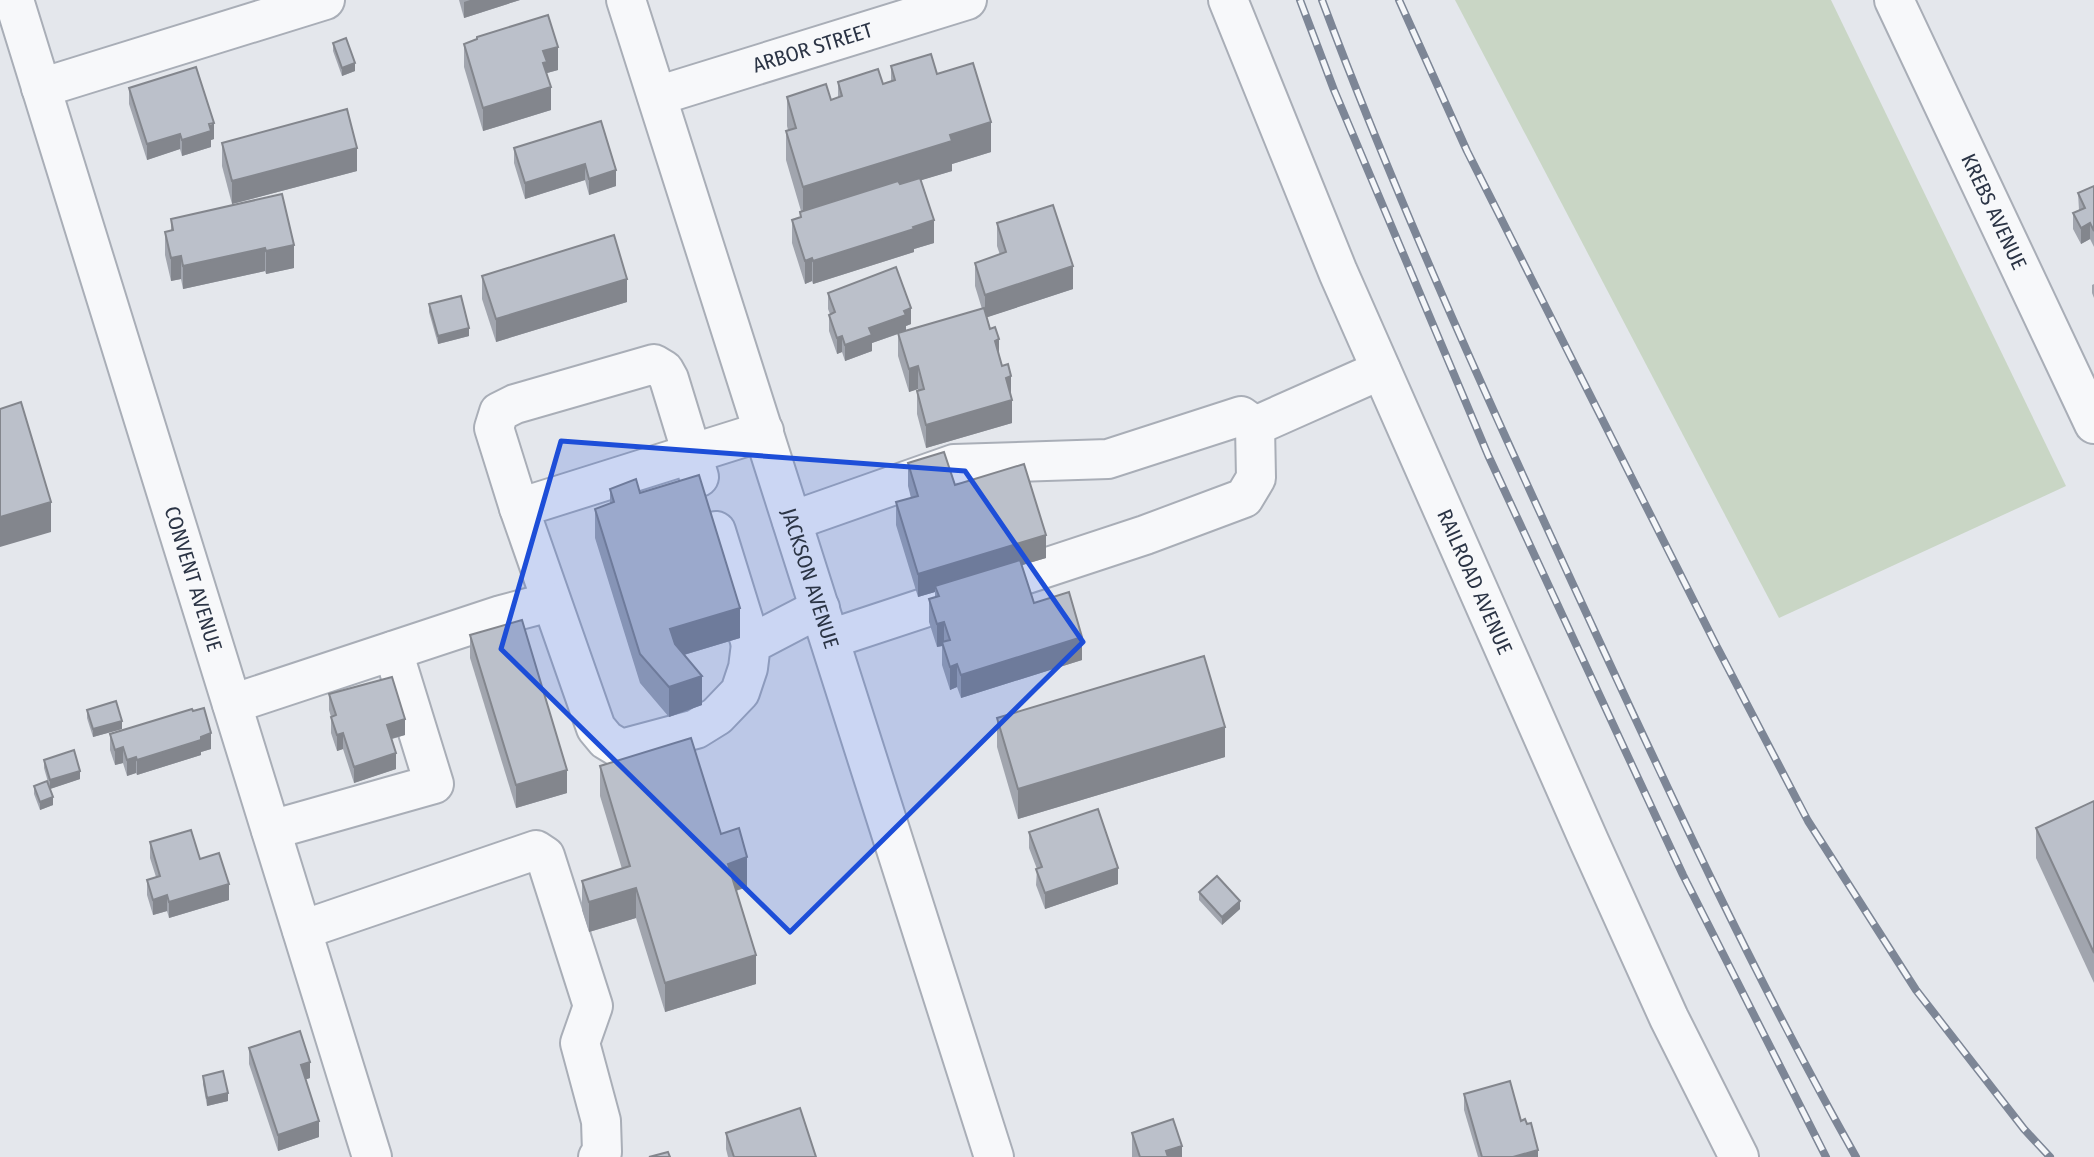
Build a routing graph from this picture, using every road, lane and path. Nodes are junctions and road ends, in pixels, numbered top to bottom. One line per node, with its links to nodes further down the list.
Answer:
1 (15, 0): 7 (street, CONVENT AVENUE)
2 (325, 0): 7 (street)
3 (626, 0): 8 (street, JACKSON AVENUE)
4 (967, 0): 8 (street, ARBOR STREET)
5 (1228, 0): 9 (street, RAILROAD AVENUE)
6 (1894, 0): 10 (street, KREBS AVENUE)
7 (41, 88): 20 (street, CONVENT AVENUE)
8 (657, 96): 12 (street, JACKSON AVENUE)
9 (1381, 370): 11 (street); 26 (street, RAILROAD AVENUE)
10 (2094, 424)
11 (1255, 426): 15 (street); 17 (street)
12 (764, 431): 13 (street); 15 (street, JACKSON AVENUE)
13 (692, 452): 14 (street); 14 (street); 18 (street)
14 (519, 508): 16 (street)
15 (792, 521): 17 (street, JACKSON AVENUE)
16 (550, 602): 18 (street); 19 (street)
17 (825, 624): 18 (street); 25 (street, JACKSON AVENUE)
18 (751, 644)
19 (393, 651): 20 (street); 21 (street)
20 (232, 704): 21 (street, CONVENT AVENUE)
21 (271, 830): 22 (street, CONVENT AVENUE)
22 (302, 930): 23 (street, CONVENT AVENUE); 24 (street)
23 (372, 1157)
24 (598, 1157)
25 (994, 1157)
26 (1739, 1157)

